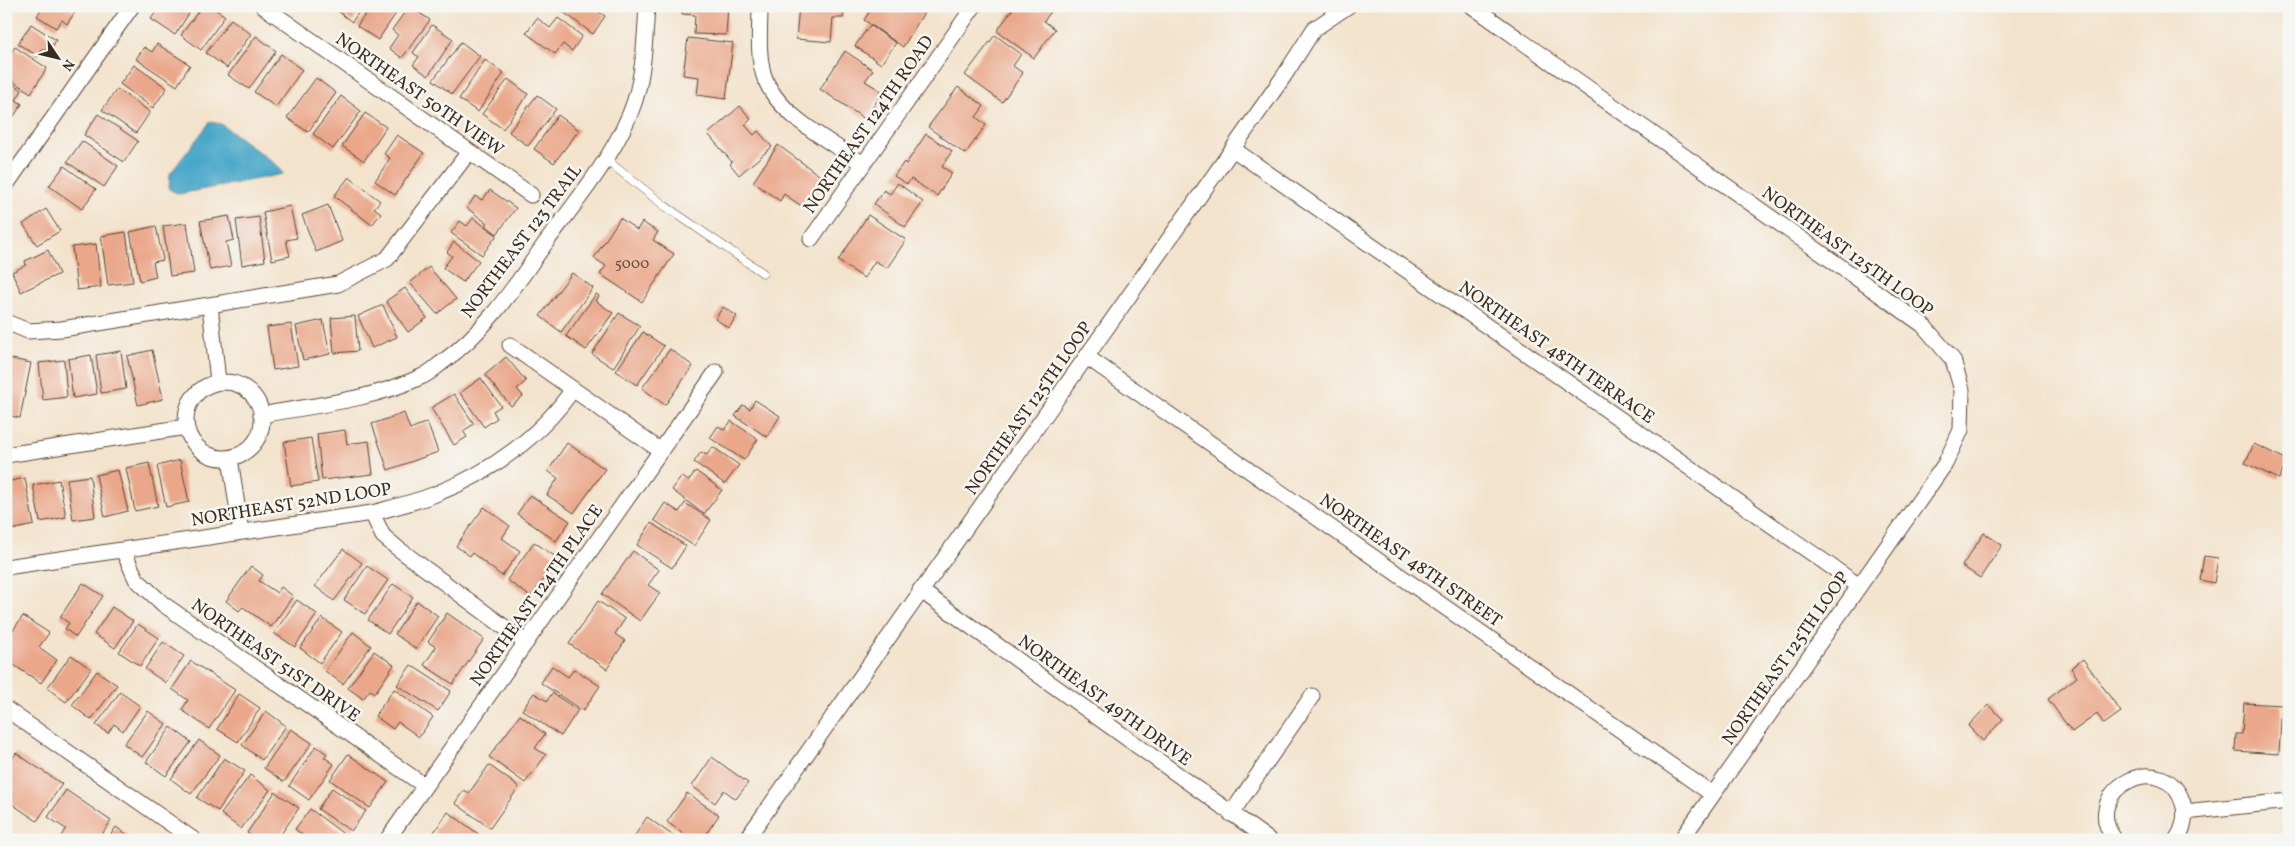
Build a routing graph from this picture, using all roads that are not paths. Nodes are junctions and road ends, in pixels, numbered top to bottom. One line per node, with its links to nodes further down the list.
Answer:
1 (132, 6): 12 (street)
2 (263, 6): 9 (street, NORTHEAST 50TH VIEW)
3 (647, 6): 10 (street, NORTHEAST 123 TRAIL)
4 (760, 6): 11 (street)
5 (974, 6): 11 (street, NORTHEAST 124TH ROAD)
6 (1348, 6): 8 (street, NORTHEAST 125TH LOOP)
7 (1472, 6): 32 (street, NORTHEAST 125TH LOOP)
8 (1233, 149): 19 (street, NORTHEAST 125TH LOOP); 32 (street, NORTHEAST 48TH TERRACE)
9 (470, 152): 13 (street, NORTHEAST 50TH VIEW); 16 (street)
10 (605, 159): 15 (lane); 23 (street, NORTHEAST 123 TRAIL)
11 (863, 164): 14 (street, NORTHEAST 124TH ROAD)
12 (6, 185)
13 (531, 195)
14 (810, 239)
15 (763, 274)
16 (210, 305): 17 (street); 21 (street)
17 (6, 322)
18 (510, 345): 22 (street)
19 (1087, 357): 33 (street, NORTHEAST 125TH LOOP); 38 (street, NORTHEAST 48TH STREET)
20 (716, 372): 25 (street, NORTHEAST 124TH PLACE)
21 (218, 382): 23 (street); 24 (street)
22 (572, 389): 25 (street); 28 (street, NORTHEAST 52ND LOOP)
23 (261, 415): 27 (street)
24 (186, 427): 26 (street); 27 (street)
25 (661, 451): 34 (street, NORTHEAST 124TH PLACE)
26 (6, 455)
27 (230, 458): 29 (street)
28 (372, 513): 29 (street, NORTHEAST 52ND LOOP); 34 (street)
29 (241, 532): 30 (street, NORTHEAST 52ND LOOP)
30 (123, 550): 31 (street, NORTHEAST 52ND LOOP); 37 (street, NORTHEAST 51ST DRIVE)
31 (6, 567)
32 (1859, 586): 38 (street, NORTHEAST 125TH LOOP)
33 (920, 590): 41 (street, NORTHEAST 49TH DRIVE); 44 (street, NORTHEAST 125TH LOOP)
34 (526, 643): 37 (street, NORTHEAST 124TH PLACE)
35 (1312, 696): 41 (street)
36 (6, 709): 42 (street)
37 (425, 786): 43 (street, NORTHEAST 124TH PLACE)
38 (1712, 794): 46 (street, NORTHEAST 125TH LOOP)
39 (2289, 801): 40 (street)
40 (2185, 812): 47 (street); 48 (street)
41 (1231, 814): 45 (street, NORTHEAST 49TH DRIVE)
42 (194, 840)
43 (387, 840)
44 (746, 840)
45 (1269, 840)
46 (1681, 840)
47 (2115, 840)
48 (2176, 840)

